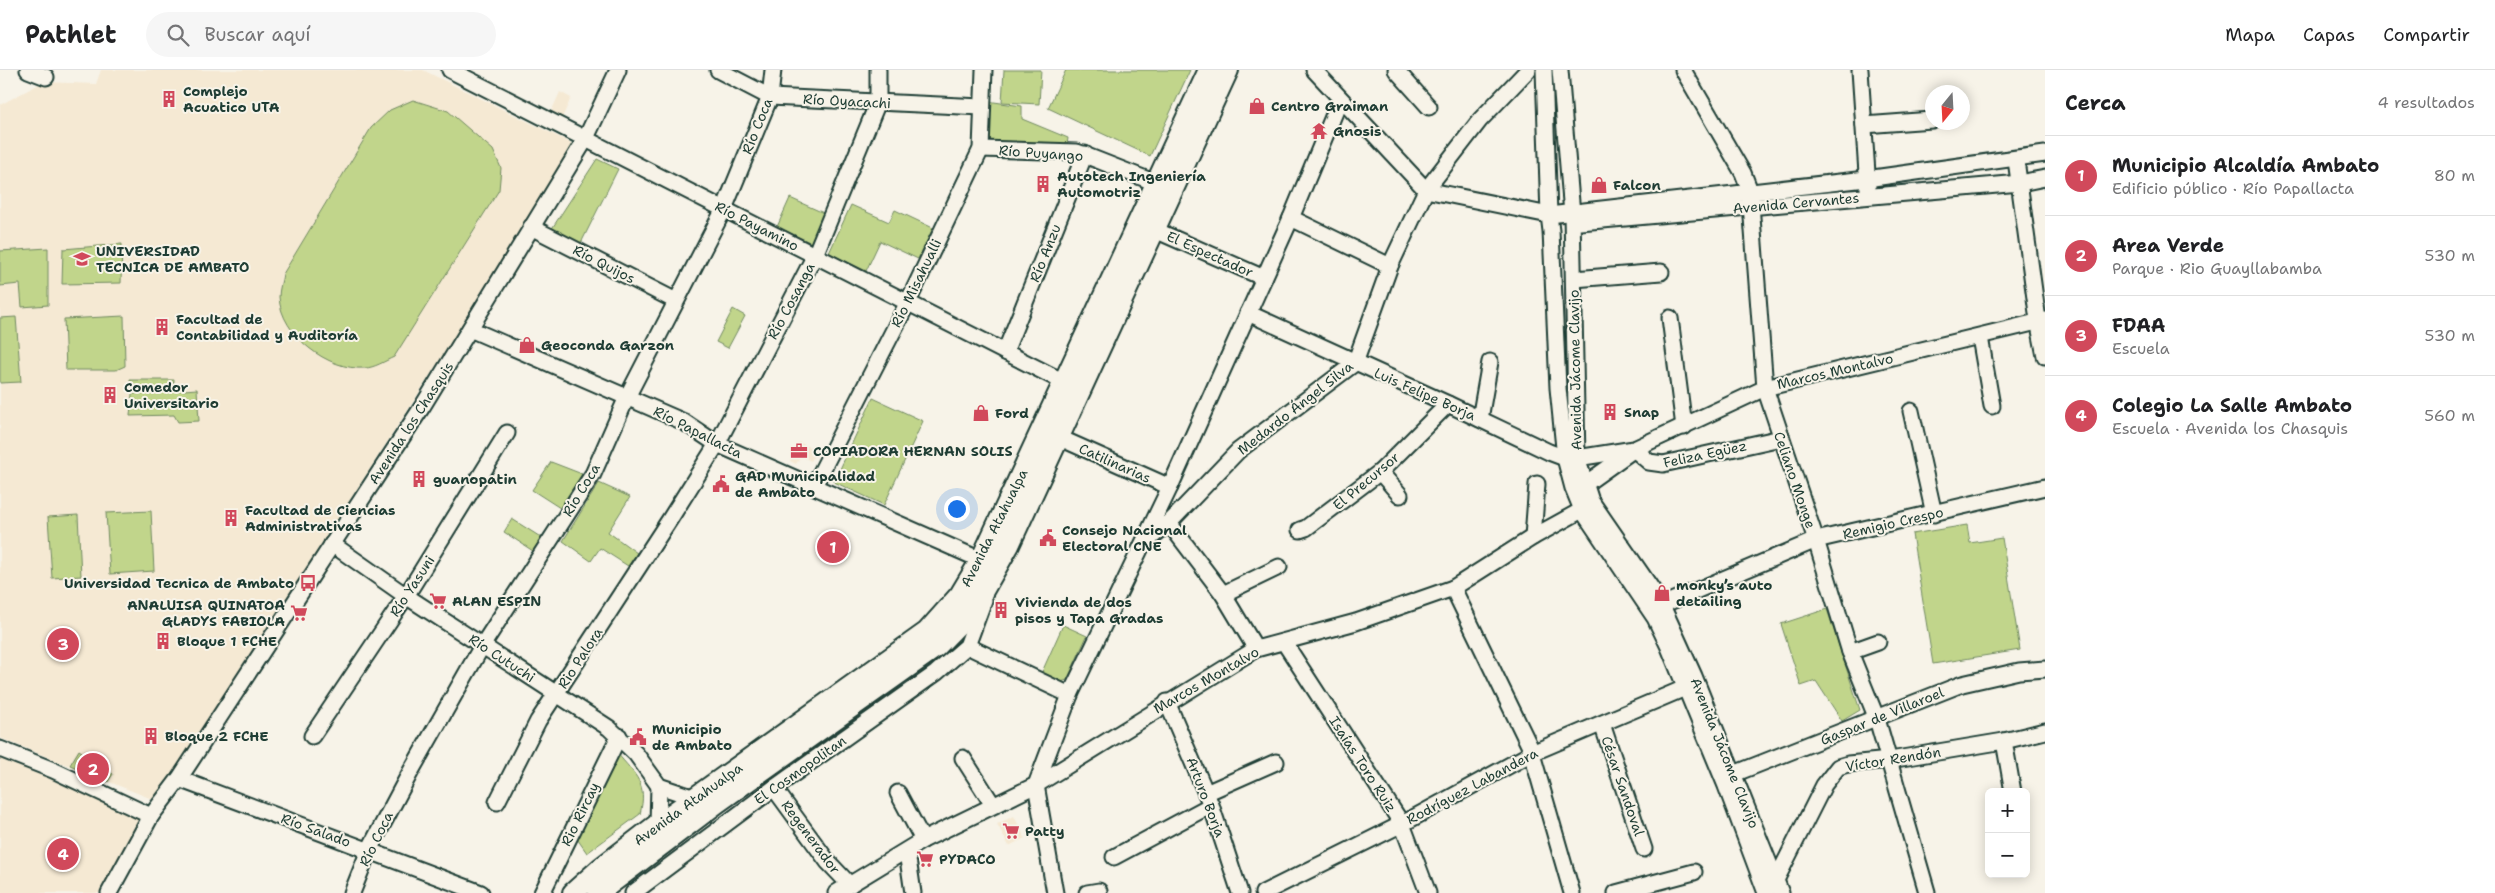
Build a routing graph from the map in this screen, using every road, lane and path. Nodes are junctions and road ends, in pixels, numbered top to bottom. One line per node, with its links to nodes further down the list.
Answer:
1 (28, 70): 17 (street)
2 (450, 70): 18 (street, Río Payamino)
3 (618, 70): 26 (street, Avenida los Chasquis)
4 (718, 70): 19 (street, Río Oyacachi)
5 (773, 70): 19 (street, Río Coca)
6 (878, 70): 21 (street, Río Cosanga)
7 (984, 70): 22 (street, Río Misahualli)
8 (1209, 70): 33 (main road, Avenida Atahualpa)
9 (1228, 70): 44 (main road, Avenida Atahualpa)
10 (1314, 70): 20 (street)
11 (1396, 70): 23 (street)
12 (1528, 70): 35 (street, Medardo Ángel Silva)
13 (1544, 70): 40 (street, Avenida Jácome Clavijo)
14 (1560, 70): 42 (street, Avenida Jácome Clavijo)
15 (1682, 70): 36 (street, Celiano Monge)
16 (1860, 70): 25 (street)
17 (46, 77)
18 (480, 77): 26 (street, Río Payamino)
19 (770, 97): 21 (street, Río Oyacachi); 39 (street, Río Coca)
20 (1340, 100): 35 (street); 41 (street)
21 (878, 102): 22 (street, Río Oyacachi); 45 (street, Río Cosanga)
22 (982, 107): 27 (street, Río Misahualli)
23 (1429, 107)
24 (1925, 121): 25 (street)
25 (1864, 125): 32 (street)
26 (585, 140): 39 (street, Río Payamino); 43 (street, Avenida los Chasquis)
27 (980, 149): 28 (street, Río Puyango); 51 (street, Río Misahualli)
28 (1085, 154): 33 (street, Río Puyango); 57 (street, Río Anzu)
29 (2045, 154): 30 (street, Avenida Cervantes)
30 (2016, 160): 32 (street, Avenida Cervantes); 34 (street)
31 (2045, 178): 34 (street, Avenida Cervantes)
32 (1866, 179): 36 (street, Avenida Cervantes); 37 (street)
33 (1156, 183): 61 (main road, Avenida Atahualpa)
34 (2020, 183): 37 (street, Avenida Cervantes); 54 (street)
35 (1426, 190): 40 (street, Avenida Cervantes); 46 (street, Medardo Ángel Silva)
36 (1750, 191): 38 (street, Celiano Monge); 42 (street, Avenida Cervantes)
37 (1870, 196): 38 (street, Avenida Cervantes)
38 (1753, 207): 42 (street, Avenida Cervantes); 62 (street, Celiano Monge)
39 (724, 209): 45 (street, Río Payamino); 50 (street, Río Coca)
40 (1548, 215): 42 (street, Avenida Cervantes); 74 (street, Avenida Jácome Clavijo)
41 (1291, 218): 46 (street); 48 (street)
42 (1572, 218): 49 (street, Avenida Jácome Clavijo)
43 (531, 228): 50 (street, Río Quijos); 55 (street, Avenida los Chasquis)
44 (1155, 230): 48 (street, El Espectador); 70 (main road, Avenida Atahualpa)
45 (815, 255): 51 (street, Río Payamino); 72 (street, Río Cosanga)
46 (1390, 266): 60 (street, Medardo Ángel Silva)
47 (1661, 272): 49 (street)
48 (1264, 278): 52 (street)
49 (1574, 279): 74 (street, Avenida Jácome Clavijo)
50 (676, 301): 63 (street, Río Coca)
51 (907, 304): 57 (street, Río Payamino); 77 (street, Río Misahualli)
52 (1248, 313): 60 (street, Luis Felipe Borja); 79 (street)
53 (1670, 318): 68 (street)
54 (2041, 320): 56 (street, Marcos Montalvo); 58 (street)
55 (470, 329): 63 (street, Río Papallacta); 89 (street, Avenida los Chasquis)
56 (1980, 337): 62 (street, Marcos Montalvo); 65 (street)
57 (1005, 352): 61 (street, Río Payamino)
58 (2045, 356)
59 (1490, 362): 67 (street)
60 (1355, 363): 64 (street, Luis Felipe Borja); 85 (street, Medardo Ángel Silva)
61 (1064, 382): 91 (main road, Avenida Atahualpa)
62 (1765, 388): 68 (street, Marcos Montalvo); 71 (street, Celiano Monge)
63 (627, 397): 72 (street, Río Papallacta); 100 (street, Río Coca)
64 (1448, 404): 67 (street, Luis Felipe Borja); 75 (street, El Precursor)
65 (1992, 406)
66 (1911, 412): 83 (street)
67 (1480, 419): 74 (street, Luis Felipe Borja)
68 (1684, 427): 73 (street, Marcos Montalvo)
69 (507, 433): 96 (street, Río Yasuni)
70 (1060, 438): 79 (street, Catilinarias); 93 (main road, Avenida Atahualpa)
71 (1781, 438): 73 (street, Feliza Egüez); 88 (street, Celiano Monge)
72 (716, 444): 77 (street, Río Papallacta); 84 (street, Río Cosanga)
73 (1634, 449): 74 (street, Marcos Montalvo); 78 (street, Marcos Montalvo)
74 (1571, 458): 78 (street, Avenida Jácome Clavijo)
75 (1380, 472): 81 (street); 86 (street, El Precursor)
76 (1537, 484): 87 (street)
77 (814, 486): 91 (street, Río Papallacta)
78 (1578, 486): 82 (street, Avenida Jácome Clavijo)
79 (1170, 487): 90 (street)
80 (2045, 487): 83 (street, Remigio Crespo)
81 (1400, 495)
82 (1586, 506): 87 (street, Marcos Montalvo); 97 (street, Avenida Jácome Clavijo); 105 (street, Avenida Jácome Clavijo)
83 (1934, 514): 88 (street, Remigio Crespo)
84 (670, 519): 106 (street, Rio Palora)
85 (1170, 523): 90 (street, Medardo Ángel Silva); 95 (street)
86 (1300, 530)
87 (1533, 537): 94 (street, Marcos Montalvo)
88 (1816, 540): 97 (street, Remigio Crespo); 103 (street, Celiano Monge)
89 (332, 544): 96 (street, Río Cutuchi); 121 (street, Avenida los Chasquis)
90 (1140, 546): 107 (street)
91 (981, 560): 128 (main road, Avenida Atahualpa)
92 (1278, 567): 95 (street)
93 (987, 584): 101 (street); 130 (main road, Avenida Atahualpa)
94 (1453, 588): 98 (street, Marcos Montalvo); 116 (street)
95 (1223, 594): 102 (street)
96 (406, 596): 100 (street, Río Cutuchi); 112 (street, Río Yasuni)
97 (1662, 605): 120 (street, Avenida Jácome Clavijo)
98 (1284, 642): 102 (street, Marcos Montalvo); 134 (street, Isaías Toro Ruiz)
99 (1878, 642): 103 (street)
100 (482, 646): 106 (street, Río Cutuchi); 137 (street, Río Coca)
101 (967, 646): 107 (street); 124 (street, El Cosmopolitan)
102 (1256, 649): 108 (street, Marcos Montalvo)
103 (1850, 652): 109 (street, Celiano Monge)
104 (2045, 669): 109 (street, Gaspar de Villaroel)
105 (1685, 688): 110 (street, Rodríguez Labandera); 120 (street, Avenida Jácome Clavijo)
106 (557, 693): 113 (street, Río Cutuchi); 129 (street, Rio Palora)
107 (1070, 695): 122 (street)
108 (1168, 702): 122 (street, Marcos Montalvo); 127 (street, Arturo Borja)
109 (1877, 719): 118 (street, Celiano Monge); 120 (street, Gaspar de Villaroel)
110 (1602, 724): 116 (street, Rodríguez Labandera); 136 (street, César Sandoval)
111 (2045, 731): 114 (street, Víctor Rendón)
112 (312, 736)
113 (619, 736): 123 (street, Río Cutuchi); 147 (street, Rio Rircay)
114 (2004, 741): 118 (street, Víctor Rendón); 125 (street)
115 (0, 749): 132 (street)
116 (1532, 753): 134 (street, Rodríguez Labandera); 157 (street)
117 (963, 758): 131 (street)
118 (1890, 760): 142 (street, Víctor Rendón); 143 (street, Celiano Monge)
119 (1276, 762): 127 (street)
120 (1728, 776): 142 (street, Avenida Jácome Clavijo); 159 (street, Avenida Jácome Clavijo)
121 (179, 779): 132 (street, Avenida los Chasquis); 137 (street, Río Salado)
122 (1036, 785): 131 (street, Marcos Montalvo); 153 (street)
123 (660, 786): 128 (street); 133 (street)
124 (774, 788): 141 (street, Regenerador); 150 (street, El Cosmopolitan)
125 (2012, 788)
126 (898, 793): 135 (street)
127 (1208, 799): 139 (street); 154 (street, Arturo Borja)
128 (694, 800): 130 (street); 133 (main road, Avenida Atahualpa)
129 (497, 802)
130 (718, 802): 149 (main road, Avenida Atahualpa)
131 (993, 805): 135 (street, Marcos Montalvo)
132 (150, 816): 144 (street, Avenida los Chasquis)
133 (658, 824): 148 (main road, Avenida Atahualpa)
134 (1402, 824): 155 (street, Rodríguez Labandera); 156 (street, Isaías Toro Ruiz)
135 (923, 840): 138 (street, Marcos Montalvo)
136 (1644, 849)
137 (370, 850): 145 (street, Río Coca); 146 (street, Río Salado)
138 (907, 852): 141 (street, Marcos Montalvo); 152 (street)
139 (1114, 856)
140 (1694, 872): 158 (street)
141 (850, 885): 151 (street, Marcos Montalvo)
142 (1778, 886)
143 (1927, 892)
144 (109, 893)
145 (352, 893)
146 (482, 893)
147 (542, 893)
148 (573, 893)
149 (598, 893)
150 (633, 893)
151 (836, 893)
152 (914, 893)
153 (1055, 893)
154 (1240, 893)
155 (1263, 893)
156 (1428, 893)
157 (1572, 893)
158 (1616, 893)
159 (1766, 893)

